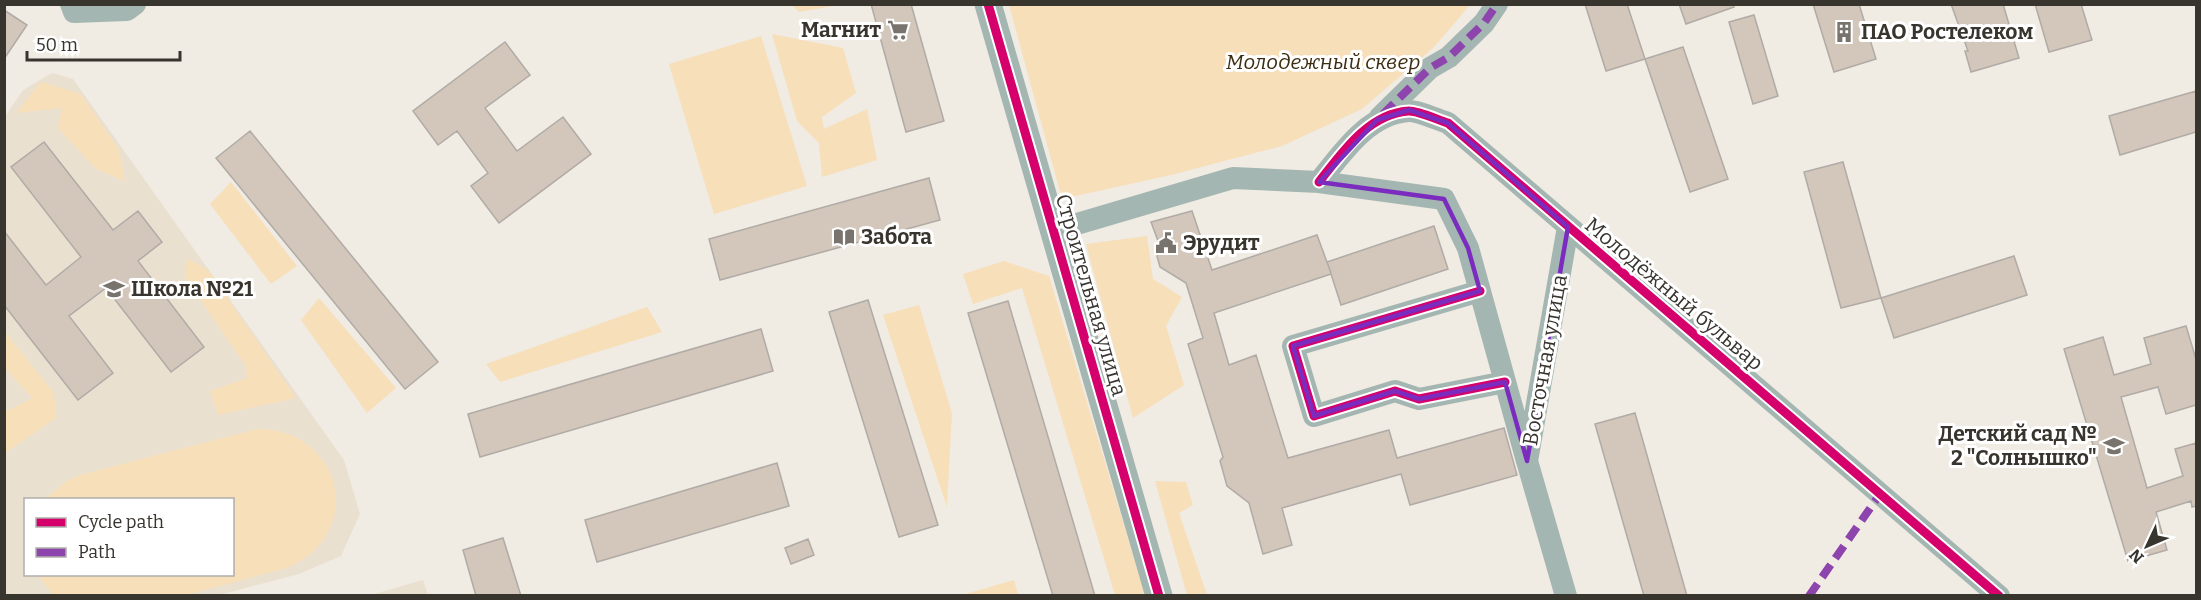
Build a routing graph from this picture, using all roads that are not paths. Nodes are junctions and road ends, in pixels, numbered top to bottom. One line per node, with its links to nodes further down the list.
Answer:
1 (71, 4): 2 (street)
2 (135, 4)
3 (988, 4): 8 (street, Строительная улица)
4 (1497, 4): 5 (street)
5 (1377, 120): 6 (street, Молодёжный бульвар); 7 (street, Молодёжный бульвар)
6 (1319, 182): 8 (street); 9 (street)
7 (1568, 227): 11 (street, Восточная улица); 14 (street, Молодёжный бульвар)
8 (1053, 231): 12 (street, Строительная улица)
9 (1480, 291): 10 (street); 10 (street)
10 (1505, 382): 11 (street)
11 (1527, 461): 13 (street, Восточная улица)
12 (1159, 596)
13 (1566, 596)
14 (1999, 596)

